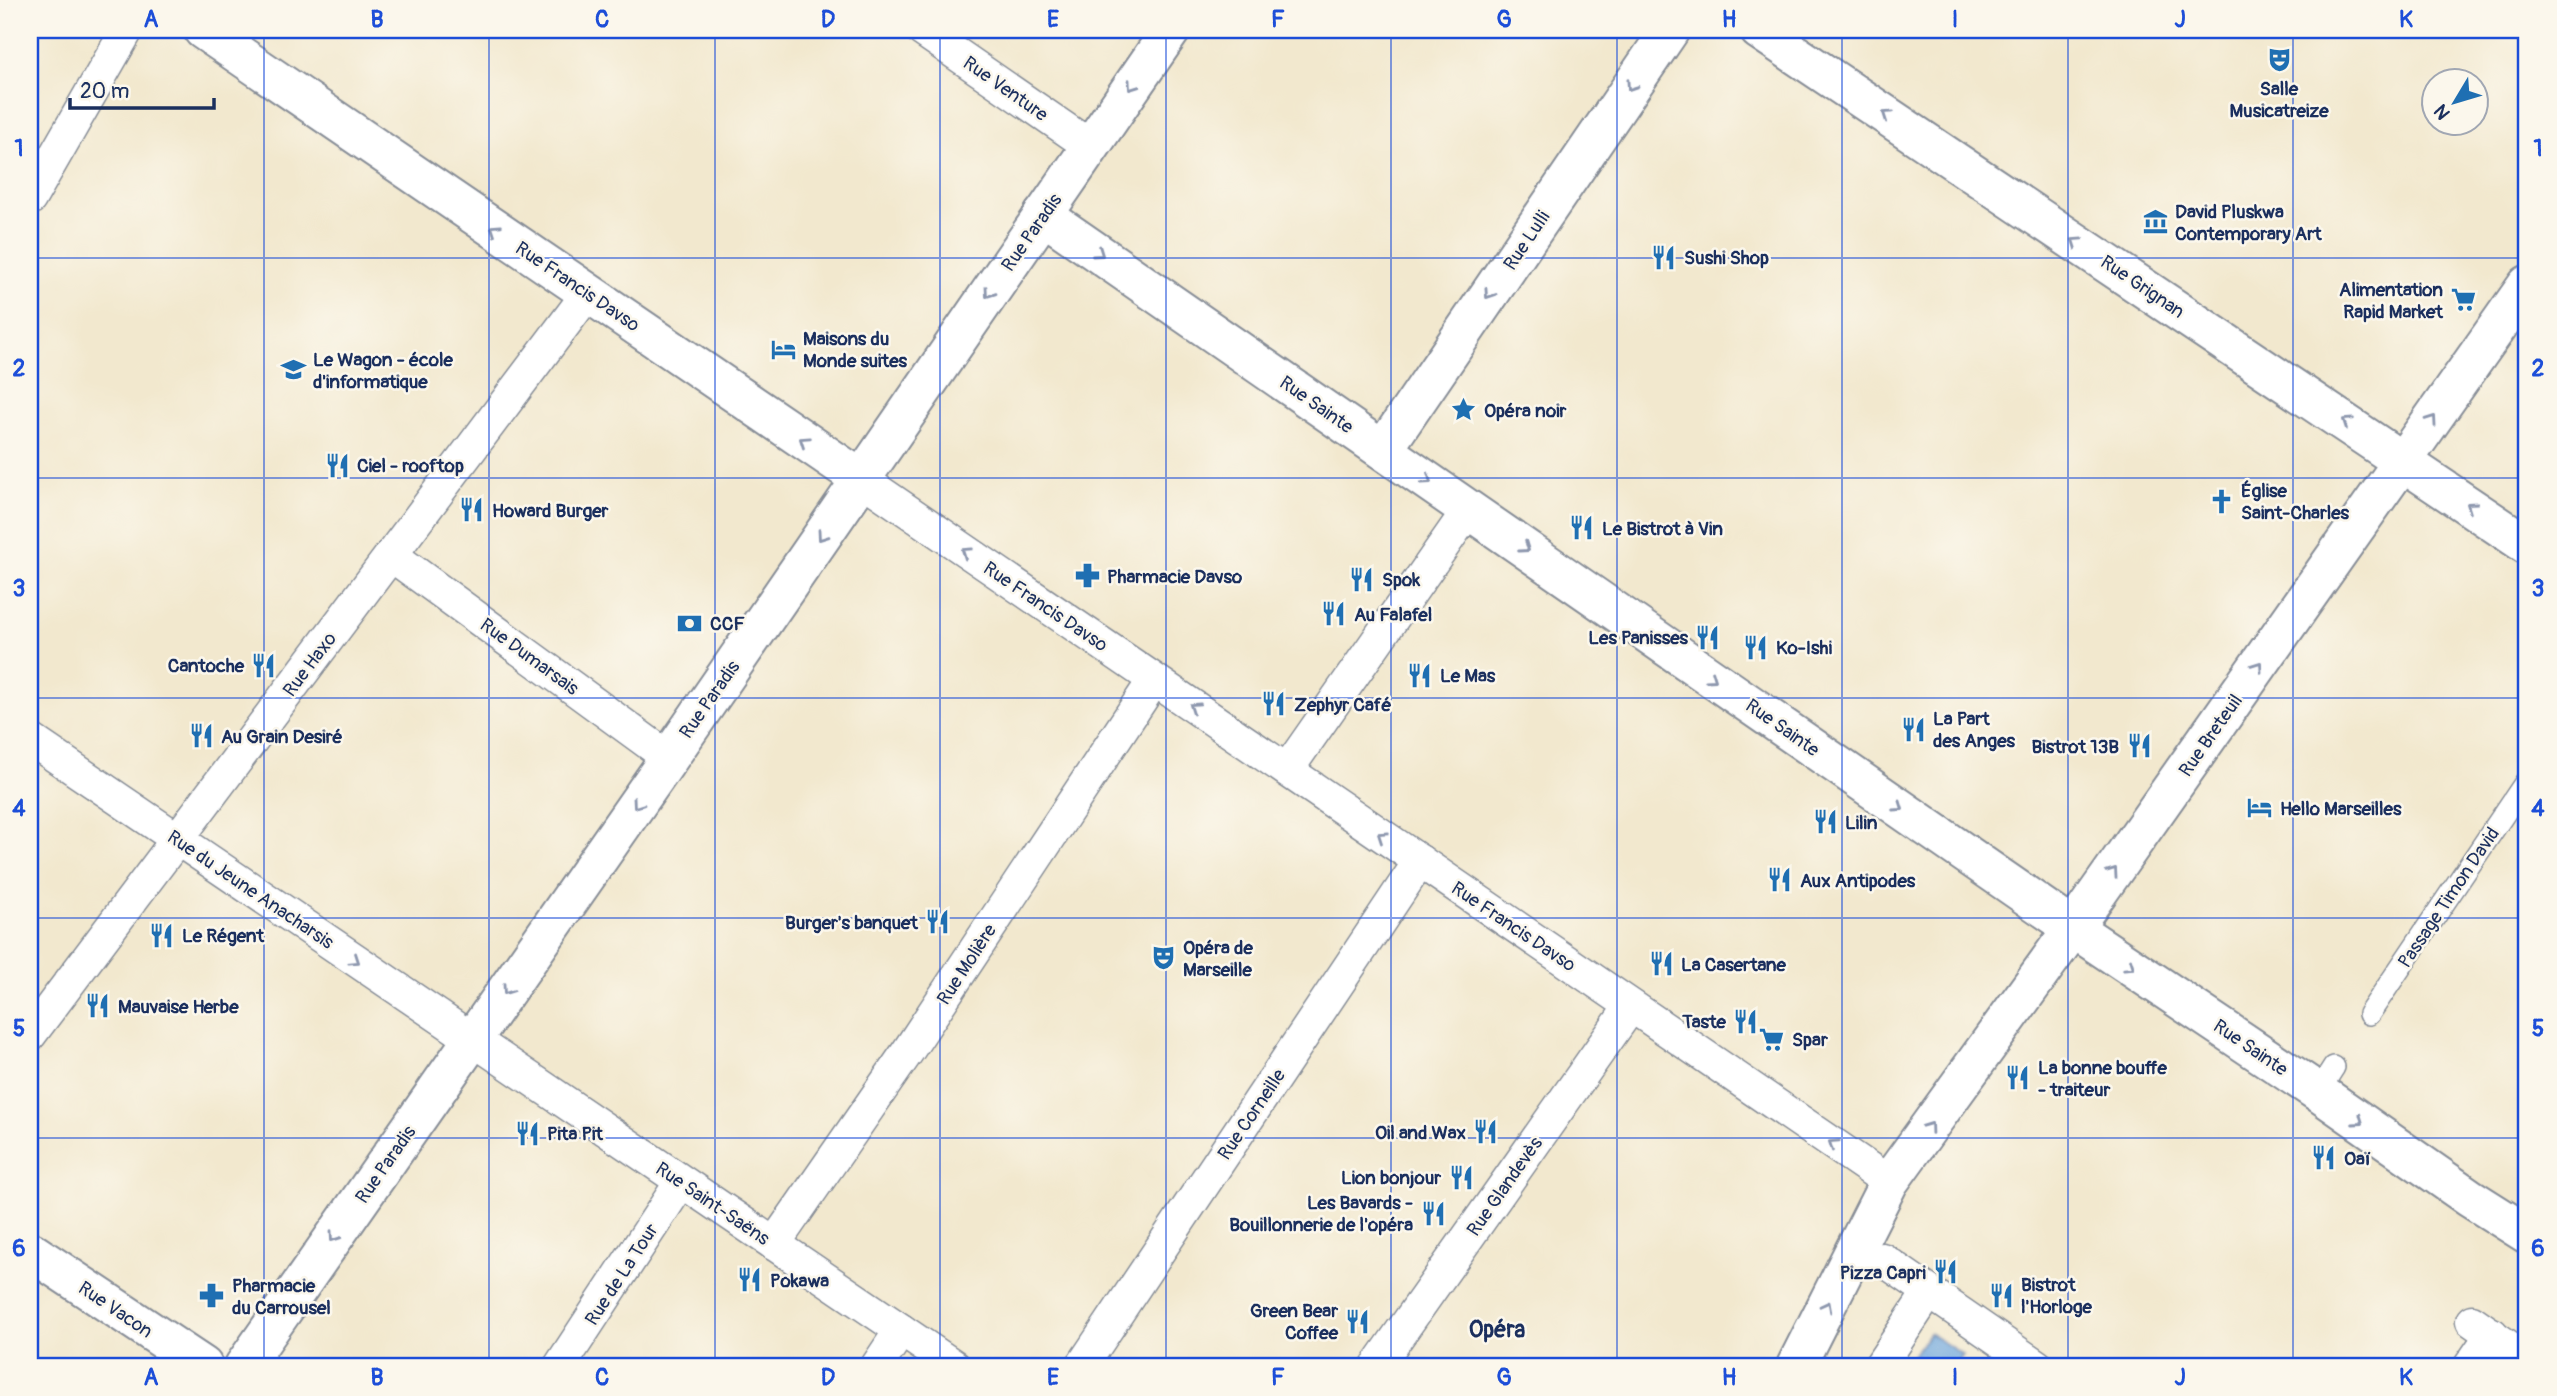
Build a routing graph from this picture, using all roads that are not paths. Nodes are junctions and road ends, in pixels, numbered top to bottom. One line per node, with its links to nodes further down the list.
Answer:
1 (127, 30): 8 (street)
2 (203, 30): 11 (street, Rue Francis Davso, one-way to 2)
3 (922, 30): 7 (street, Rue Venture)
4 (1171, 30): 7 (street, Rue Paradis, one-way to 7)
5 (1670, 30): 12 (street, Rue Lulli, one-way to 12)
6 (1759, 30): 13 (street, Rue Grignan, one-way to 6)
7 (1090, 146): 9 (street, Rue Paradis)
8 (30, 199)
9 (1043, 215): 12 (street, Rue Sainte, one-way to 12); 14 (street, Rue Paradis, one-way to 14)
10 (2527, 285): 13 (street, Rue Breteuil, one-way to 10)
11 (587, 293): 14 (street, Rue Francis Davso, one-way to 11); 17 (street, Rue Haxo)
12 (1383, 450): 15 (street, Rue Sainte, one-way to 15)
13 (2404, 460): 16 (street, Rue Grignan, one-way to 13); 25 (street, Rue Breteuil, one-way to 13)
14 (860, 479): 18 (street, Rue Francis Davso, one-way to 14); 20 (street, Rue Paradis, one-way to 20)
15 (1469, 509): 21 (street); 25 (street, Rue Sainte, one-way to 25)
16 (2527, 545)
17 (391, 555): 20 (street, Rue Dumarsais); 23 (street, Rue Haxo)
18 (1154, 680): 21 (street, Rue Francis Davso, one-way to 18); 33 (street, Rue Molière)
19 (30, 739): 23 (street, Rue du Jeune Anacharsis)
20 (668, 758): 29 (street, Rue Paradis, one-way to 29)
21 (1287, 770): 24 (street, Rue Francis Davso, one-way to 21)
22 (2527, 780): 27 (lane, Passage Timon David)
23 (177, 839): 28 (street, Rue Haxo); 29 (street, Rue du Jeune Anacharsis, one-way to 29)
24 (1420, 862): 26 (street, Rue Francis Davso); 44 (street, Rue Corneille)
25 (2073, 928): 31 (street, Rue Breteuil, one-way to 25); 32 (street, Rue Sainte, one-way to 32)
26 (1631, 1006): 31 (street, Rue Francis Davso, one-way to 26); 45 (street, Rue Glandevès)
27 (2369, 1014)
28 (30, 1035)
29 (471, 1040): 30 (street, Rue Saint-Saëns); 40 (street, Rue Paradis, one-way to 40)
30 (681, 1182): 33 (street, Rue Saint-Saëns); 41 (street, Rue de La Tour)
31 (1889, 1182): 46 (street, Rue Breteuil, one-way to 31)
32 (2527, 1234)
33 (774, 1244): 37 (street, Rue Saint-Saëns)
34 (30, 1251): 39 (street, Rue Vacon)
35 (1882, 1259): 36 (street)
36 (1929, 1292): 47 (street); 48 (street)
37 (901, 1330): 42 (street); 43 (street, Rue Saint-Saëns)
38 (2492, 1335): 49 (street)
39 (203, 1366)
40 (244, 1366)
41 (560, 1366)
42 (877, 1366)
43 (954, 1366)
44 (1082, 1366)
45 (1377, 1366)
46 (1796, 1366)
47 (1880, 1366)
48 (2037, 1366)
49 (2470, 1366)

